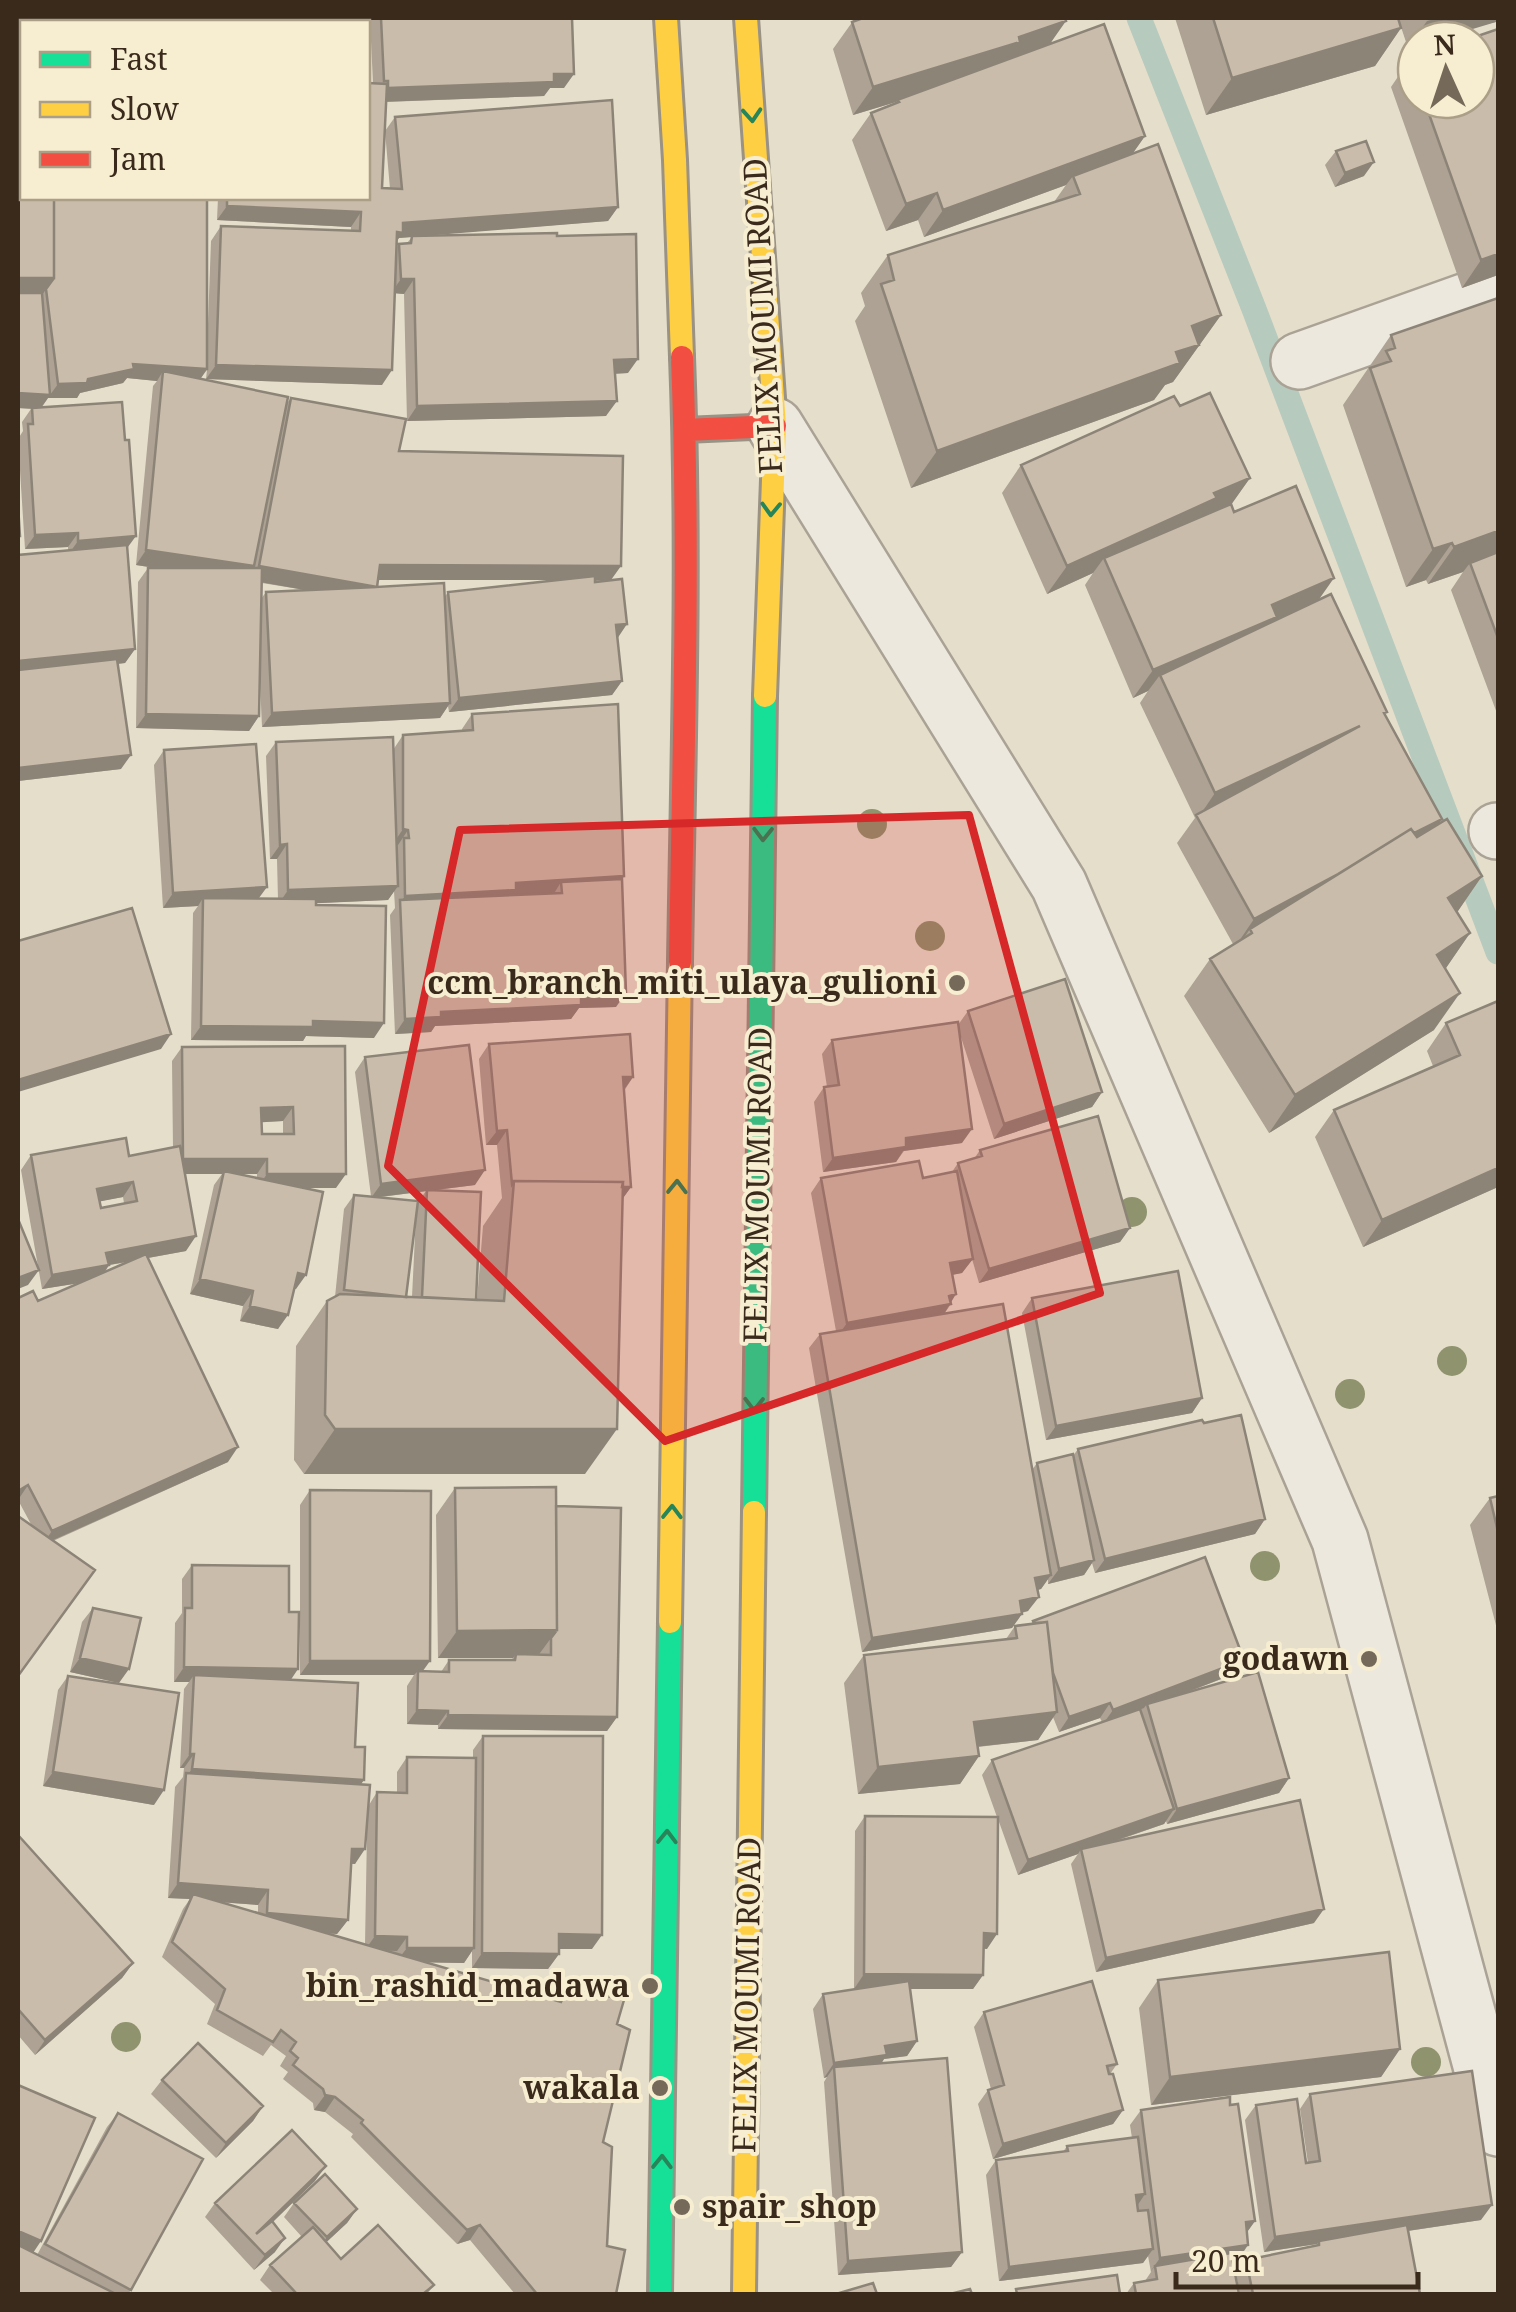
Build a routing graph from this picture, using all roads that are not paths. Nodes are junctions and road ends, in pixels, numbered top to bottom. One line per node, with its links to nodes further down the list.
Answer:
1 (666, 18): 6 (main road)
2 (746, 18): 5 (main road, FELIX MOUMI ROAD, one-way to 5)
3 (1498, 290): 4 (street)
4 (1300, 361)
5 (774, 426): 6 (main road); 7 (street); 9 (main road, FELIX MOUMI ROAD, one-way to 9)
6 (685, 430): 8 (main road, one-way to 6)
7 (1498, 2128)
8 (660, 2294)
9 (744, 2294)

